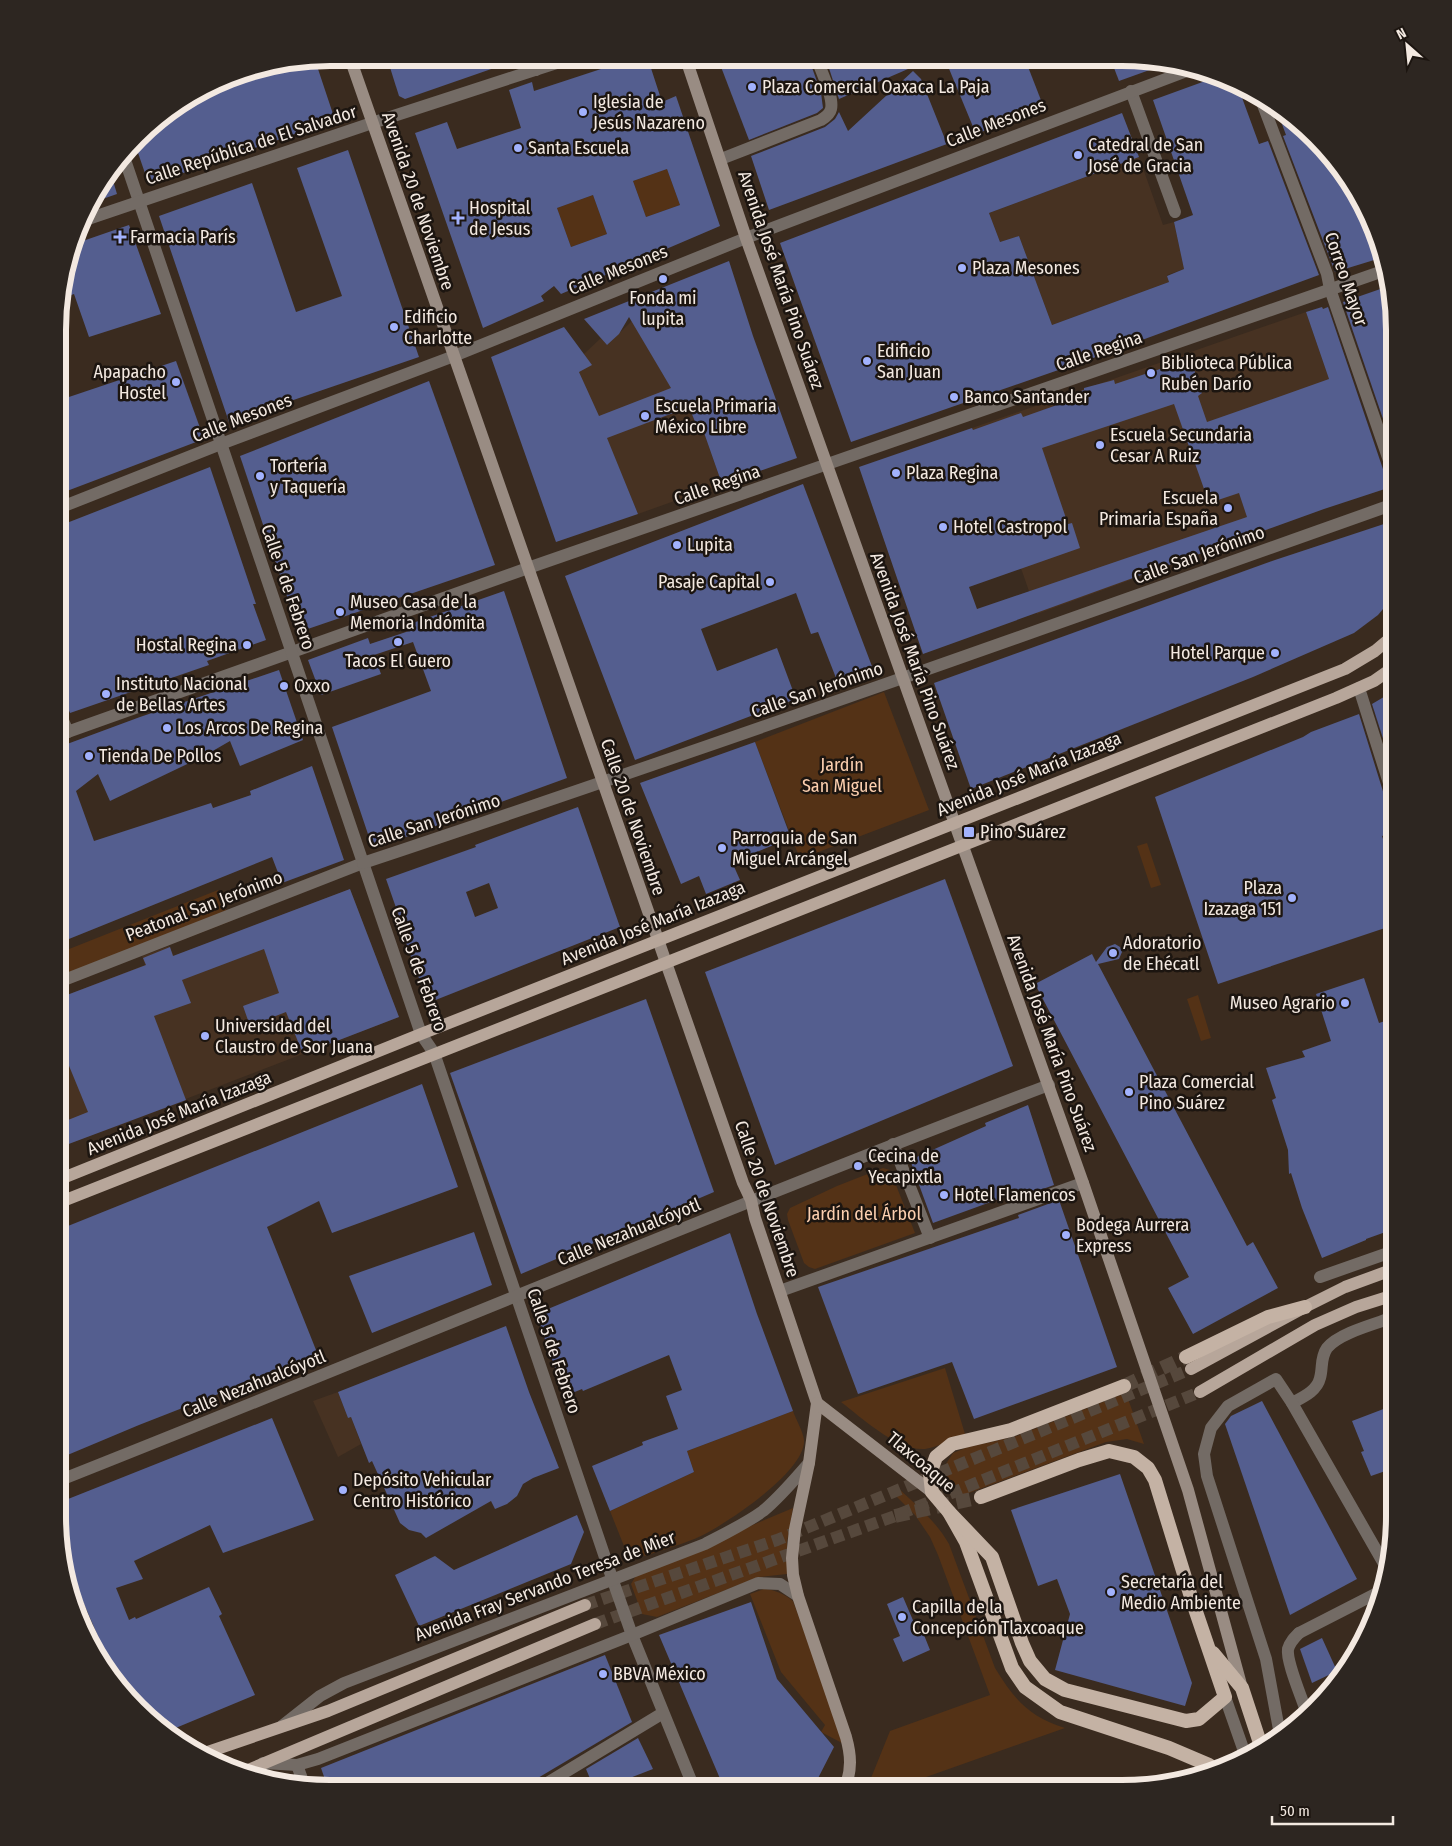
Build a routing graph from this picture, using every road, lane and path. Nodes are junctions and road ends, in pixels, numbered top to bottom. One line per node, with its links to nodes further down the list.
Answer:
1 (353, 66): 8 (main road, Avenida 20 de Noviembre)
2 (529, 66): 8 (street, Calle República de El Salvador)
3 (689, 66): 9 (main road, Avenida José María Pino Suárez)
4 (819, 66): 9 (street)
5 (1181, 73): 6 (street, Calle Mesones)
6 (1131, 91): 12 (street); 14 (street, Calle Mesones)
7 (1264, 109): 16 (street, Correo Mayor)
8 (372, 123): 11 (street, Calle República de El Salvador); 17 (main road, Avenida 20 de Noviembre)
9 (721, 159): 14 (main road, Avenida José María Pino Suárez)
10 (126, 163): 11 (street, Calle 5 de Febrero)
11 (139, 201): 13 (street, Calle República de El Salvador); 18 (street, Calle 5 de Febrero)
12 (1175, 212)
13 (91, 218)
14 (746, 238): 17 (street, Calle Mesones); 20 (main road, Avenida José María Pino Suárez)
15 (1379, 272): 16 (street, Calle Regina)
16 (1330, 289): 19 (street, Correo Mayor); 20 (street, Calle Regina)
17 (454, 356): 18 (street, Calle Mesones); 23 (main road, Calle 20 de Noviembre)
18 (221, 444): 21 (street, Calle Mesones); 25 (street, Calle 5 de Febrero)
19 (1386, 452)
20 (826, 465): 23 (street, Calle Regina); 27 (main road, Avenida José María Pino Suárez)
21 (66, 506)
22 (1386, 507): 27 (street, Calle San Jerónimo)
23 (528, 568): 25 (street, Calle Regina); 31 (main road, Calle 20 de Noviembre)
24 (1386, 642): 32 (main road, Avenida José María Izazaga)
25 (292, 652): 29 (street, Calle Regina); 34 (street, Calle 5 de Febrero)
26 (1386, 673): 28 (main road)
27 (902, 679): 31 (street, Calle San Jerónimo); 32 (main road, Avenida José María Pino Suárez)
28 (1359, 688): 30 (street); 33 (main road)
29 (66, 733)
30 (1386, 774)
31 (603, 783): 34 (street, Calle San Jerónimo); 35 (main road, Calle 20 de Noviembre)
32 (955, 823): 33 (main road, Avenida José María Pino Suárez); 35 (main road, Avenida José María Izazaga)
33 (964, 845): 36 (main road); 40 (main road, Avenida José María Pino Suárez)
34 (363, 863): 37 (street, Peatonal San Jerónimo); 38 (street, Calle 5 de Febrero)
35 (658, 940): 36 (main road, Calle 20 de Noviembre); 38 (main road, Avenida José María Izazaga)
36 (665, 963): 39 (main road); 45 (main road, Calle 20 de Noviembre)
37 (66, 979)
38 (420, 1034): 39 (street, Calle 5 de Febrero); 42 (main road, Avenida José María Izazaga)
39 (434, 1053): 44 (main road); 51 (street, Calle 5 de Febrero)
40 (1048, 1085): 41 (street, Calle Nezahualcóyotl); 43 (main road, Avenida José María Pino Suárez)
41 (893, 1144): 45 (street, Calle Nezahualcóyotl); 46 (street)
42 (66, 1177)
43 (1083, 1183): 46 (street); 73 (main road, Avenida José María Pino Suárez)
44 (66, 1200)
45 (751, 1200): 50 (main road, Calle 20 de Noviembre); 51 (street, Calle Nezahualcóyotl)
46 (930, 1238): 50 (street)
47 (1386, 1254): 49 (street)
48 (1386, 1272): 53 (main road)
49 (1320, 1277)
50 (780, 1290): 58 (main road, Calle 20 de Noviembre)
51 (517, 1296): 61 (street, Calle Nezahualcóyotl); 66 (street, Calle 5 de Febrero)
52 (1386, 1297): 57 (main road)
53 (1305, 1307): 55 (highway)
54 (1386, 1320): 59 (street)
55 (1189, 1363)
56 (1124, 1386): 62 (highway)
57 (1200, 1392)
58 (817, 1403): 60 (main road); 62 (main road, Tlaxcoaque)
59 (1292, 1403): 65 (street); 78 (street)
60 (809, 1463): 66 (street, Avenida Fray Servando Teresa de Mier); 68 (main road)
61 (66, 1477)
62 (932, 1492): 64 (highway, Tlaxcoaque)
63 (980, 1497): 72 (highway)
64 (949, 1512): 74 (highway); 84 (highway, Tlaxcoaque)
65 (1382, 1560)
66 (612, 1578): 71 (street, Calle 5 de Febrero); 77 (street, Avenida Fray Servando Teresa de Mier)
67 (1374, 1595): 75 (street)
68 (798, 1596): 71 (street); 89 (main road)
69 (585, 1605): 77 (main road, Avenida Fray Servando Teresa de Mier)
70 (595, 1624): 82 (main road)
71 (632, 1635): 76 (street, Calle 5 de Febrero); 83 (street)
72 (1208, 1647): 73 (highway); 74 (highway)
73 (1242, 1688): 79 (highway)
74 (1225, 1697): 80 (street)
75 (1305, 1705)
76 (663, 1713): 87 (street); 88 (street, Calle 5 de Febrero)
77 (282, 1726): 81 (main road, Avenida Fray Servando Teresa de Mier)
78 (1279, 1728)
79 (1259, 1741)
80 (1244, 1750)
81 (210, 1751)
82 (263, 1764): 83 (street); 85 (main road)
83 (298, 1765): 86 (street)
84 (1209, 1765)
85 (253, 1768)
86 (302, 1778)
87 (552, 1780)
88 (691, 1780)
89 (848, 1780)

